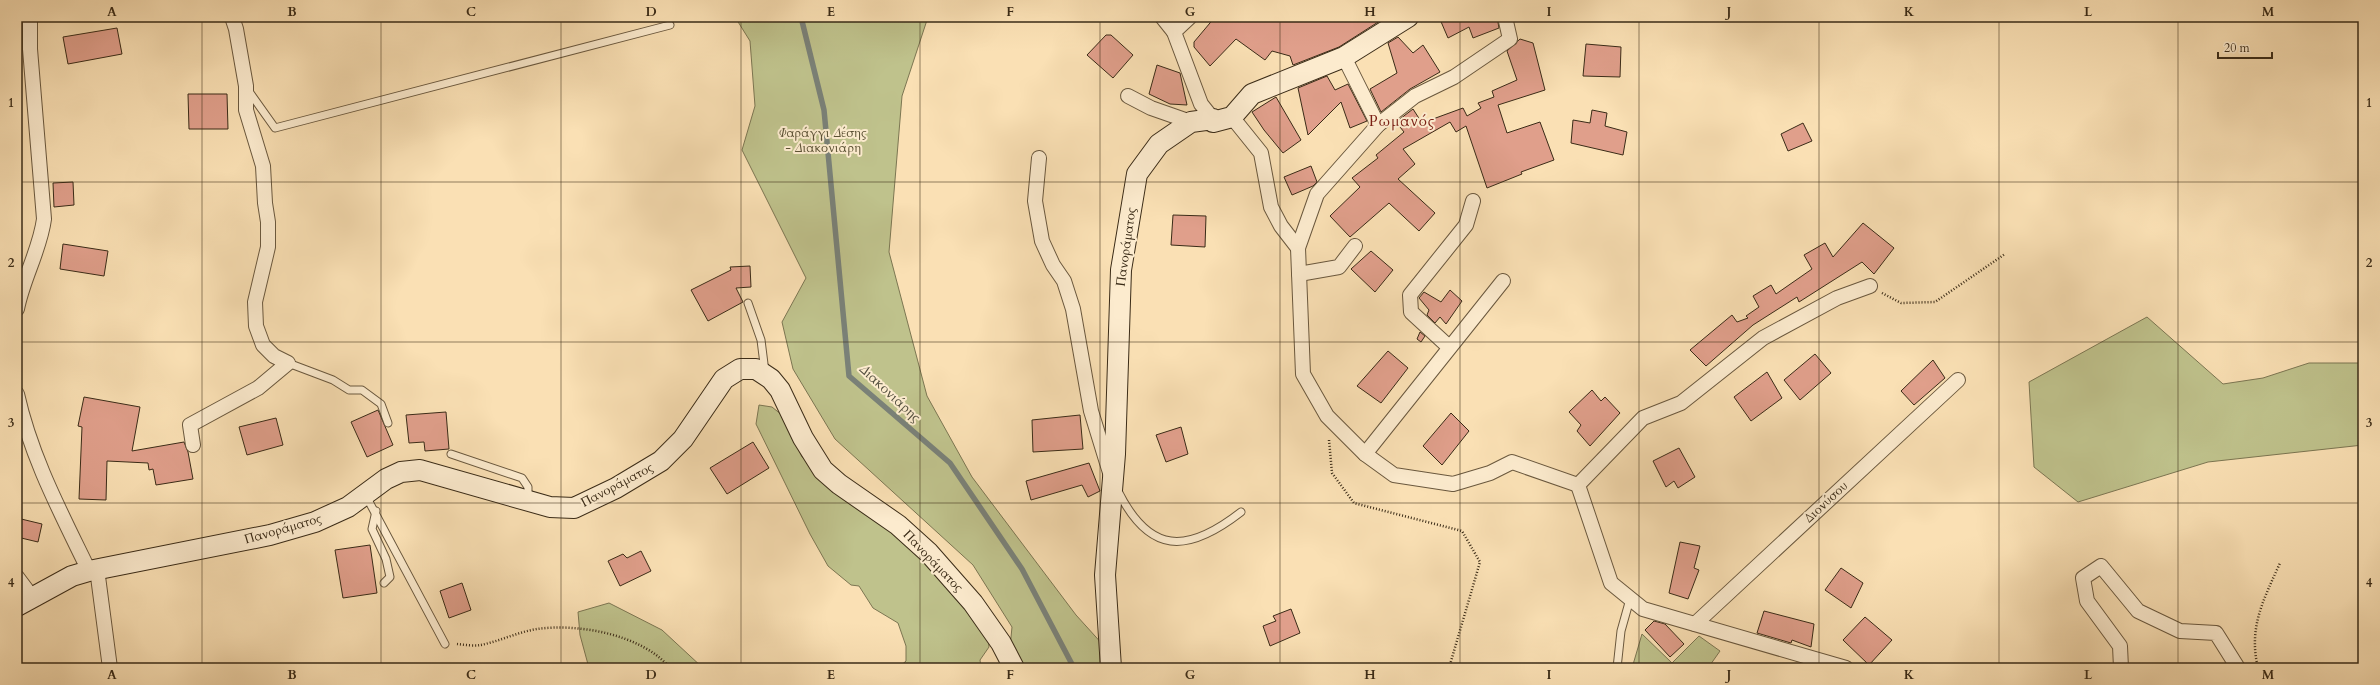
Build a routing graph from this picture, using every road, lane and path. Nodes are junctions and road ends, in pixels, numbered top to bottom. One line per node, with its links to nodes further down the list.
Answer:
1 (30, 17): 25 (street)
2 (232, 17): 10 (street)
3 (1162, 17): 8 (street)
4 (1190, 17): 8 (street)
5 (1408, 17): 9 (main road)
6 (1505, 17): 15 (street)
7 (670, 25): 10 (lane)
8 (1174, 32): 13 (street)
9 (1344, 57): 12 (main road); 15 (street)
10 (246, 86): 27 (street)
11 (1128, 96): 14 (street)
12 (1232, 117): 13 (main road, Πανοράματος); 19 (street)
13 (1213, 119): 14 (main road, Πανοράματος)
14 (1191, 122): 36 (main road, Πανοράματος)
15 (1378, 125): 19 (street)
16 (1039, 158): 36 (street)
17 (1473, 201): 26 (street)
18 (1356, 246): 21 (street)
19 (1298, 248): 21 (street)
20 (2005, 254): 23 (path)
21 (1299, 274): 31 (street)
22 (1503, 281): 26 (street)
23 (1870, 286): 37 (street)
24 (748, 302): 28 (lane)
25 (17, 309)
26 (1450, 347): 35 (street)
27 (288, 363): 32 (lane); 33 (street)
28 (765, 374): 39 (main road, Πανοράματος); 52 (main road, Πανοράματος)
29 (1958, 380): 48 (street, Διονύσου)
30 (17, 394): 43 (street)
31 (1327, 416): 35 (street); 54 (path)
32 (388, 423)
33 (193, 445)
34 (451, 454): 39 (lane)
35 (1364, 454): 37 (street)
36 (1113, 480): 41 (lane); 53 (main road, Πανοράματος)
37 (1578, 485): 46 (street)
38 (365, 494): 39 (main road, Πανοράματος); 40 (lane); 43 (main road, Πανοράματος)
39 (528, 502)
40 (376, 511): 45 (lane); 49 (lane)
41 (1241, 512)
42 (2280, 563): 59 (path)
43 (93, 570): 47 (main road, Πανοράματος); 50 (street)
44 (17, 577): 47 (street)
45 (384, 583)
46 (1630, 599): 48 (street); 55 (lane)
47 (25, 602)
48 (1694, 624): 56 (street)
49 (445, 644): 51 (path)
50 (110, 668)
51 (670, 668)
52 (1014, 668)
53 (1111, 668)
54 (1450, 668)
55 (1617, 668)
56 (1846, 668)
57 (2121, 668): 58 (street)
58 (2238, 668)
59 (2258, 668)

